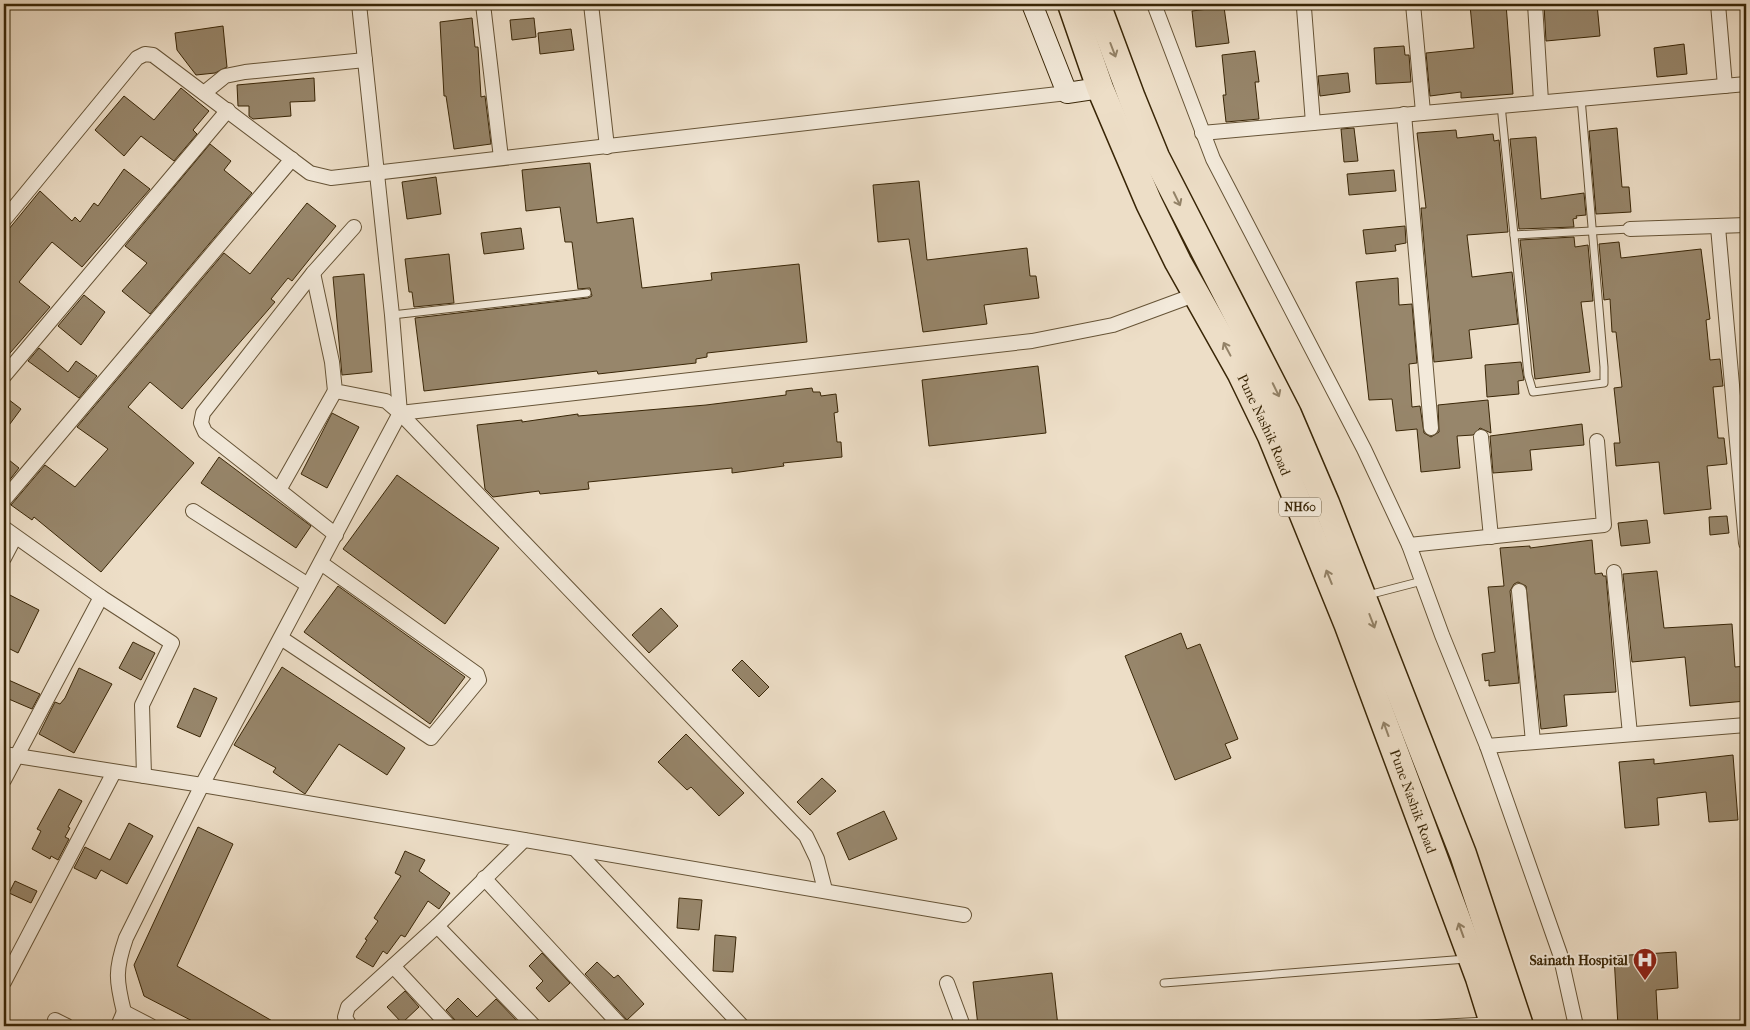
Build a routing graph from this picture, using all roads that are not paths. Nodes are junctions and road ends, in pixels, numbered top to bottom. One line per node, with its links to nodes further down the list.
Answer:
1 (359, 4): 12 (street)
2 (483, 4): 27 (street)
3 (591, 4): 26 (street)
4 (1032, 4): 16 (street)
5 (1071, 4): 15 (highway, Pune Nashik Road / NH60)
6 (1097, 4): 61 (highway, Pune Nashik Road / NH60, one-way to 61)
7 (1154, 4): 25 (street)
8 (1413, 4): 22 (street)
9 (1535, 4): 19 (street)
10 (1718, 4): 14 (street)
11 (1304, 8): 24 (street)
12 (365, 60): 17 (street); 29 (street)
13 (1746, 84): 14 (street)
14 (1725, 86): 18 (street)
15 (1100, 88): 16 (street); 39 (highway, Pune Nashik Road / NH60)
16 (1067, 92): 26 (street)
17 (204, 93): 21 (street); 30 (street)
18 (1581, 98): 19 (street); 35 (lane)
19 (1541, 101): 20 (street)
20 (1501, 105): 22 (street); 36 (lane)
21 (228, 110): 28 (street); 41 (street)
22 (1423, 112): 23 (street)
23 (1404, 114): 24 (street); 44 (street)
24 (1313, 123): 25 (street)
25 (1202, 133): 54 (street)
26 (607, 147): 27 (street)
27 (501, 158): 29 (street)
28 (292, 160): 29 (street); 48 (street)
29 (377, 173): 40 (street)
30 (4, 220)
31 (1746, 225): 33 (street)
32 (354, 227): 37 (street)
33 (1718, 227): 34 (street); 53 (street)
34 (1630, 229): 35 (lane)
35 (1593, 230): 36 (lane); 36 (lane)
36 (1514, 235)
37 (313, 273): 42 (street); 47 (street)
38 (587, 293): 40 (lane)
39 (1197, 294): 43 (street); 79 (highway, Pune Nashik Road / NH60, one-way to 39)
40 (392, 315): 43 (street)
41 (4, 376)
42 (335, 391): 43 (street); 47 (street)
43 (400, 413): 51 (street); 76 (street)
44 (1431, 428)
45 (1481, 437): 52 (street)
46 (1597, 441): 52 (street)
47 (279, 490): 51 (street)
48 (4, 500)
49 (193, 511): 59 (street)
50 (9, 532): 55 (street); 62 (street)
51 (336, 535): 56 (street)
52 (1491, 537): 54 (street)
53 (1746, 543)
54 (1409, 545): 58 (street)
55 (4, 558)
56 (321, 563): 59 (street); 63 (street)
57 (1614, 572): 65 (street)
58 (1422, 581): 61 (lane); 67 (street)
59 (308, 585): 63 (street)
60 (1518, 590): 66 (street)
61 (1362, 596): 95 (highway, Pune Nashik Road / NH60, one-way to 95)
62 (101, 597): 68 (street); 70 (street)
63 (281, 638): 72 (street)
64 (1746, 725): 65 (street)
65 (1630, 734): 66 (street)
66 (1533, 742): 67 (street)
67 (1488, 746): 96 (street)
68 (10, 755): 69 (street); 71 (street)
69 (114, 772): 70 (street); 81 (street)
70 (144, 776): 72 (street)
71 (4, 780)
72 (202, 785): 73 (street); 84 (street)
73 (524, 840): 74 (street); 75 (street)
74 (575, 849): 76 (street); 92 (street)
75 (484, 878): 78 (street); 91 (street)
76 (825, 890): 77 (street)
77 (964, 915)
78 (437, 926): 80 (street); 90 (street)
79 (1472, 958): 83 (lane); 85 (highway, Pune Nashik Road / NH60)
80 (393, 966): 88 (street); 89 (street)
81 (4, 982)
82 (947, 983): 93 (street)
83 (1164, 983)
84 (124, 1012): 86 (street); 87 (street)
85 (1493, 1023): 94 (lane)
86 (118, 1026)
87 (151, 1026)
88 (350, 1026)
89 (449, 1026)
90 (534, 1026)
91 (621, 1026)
92 (742, 1026)
93 (963, 1026)
94 (1388, 1026)
95 (1520, 1026)
96 (1576, 1026)

